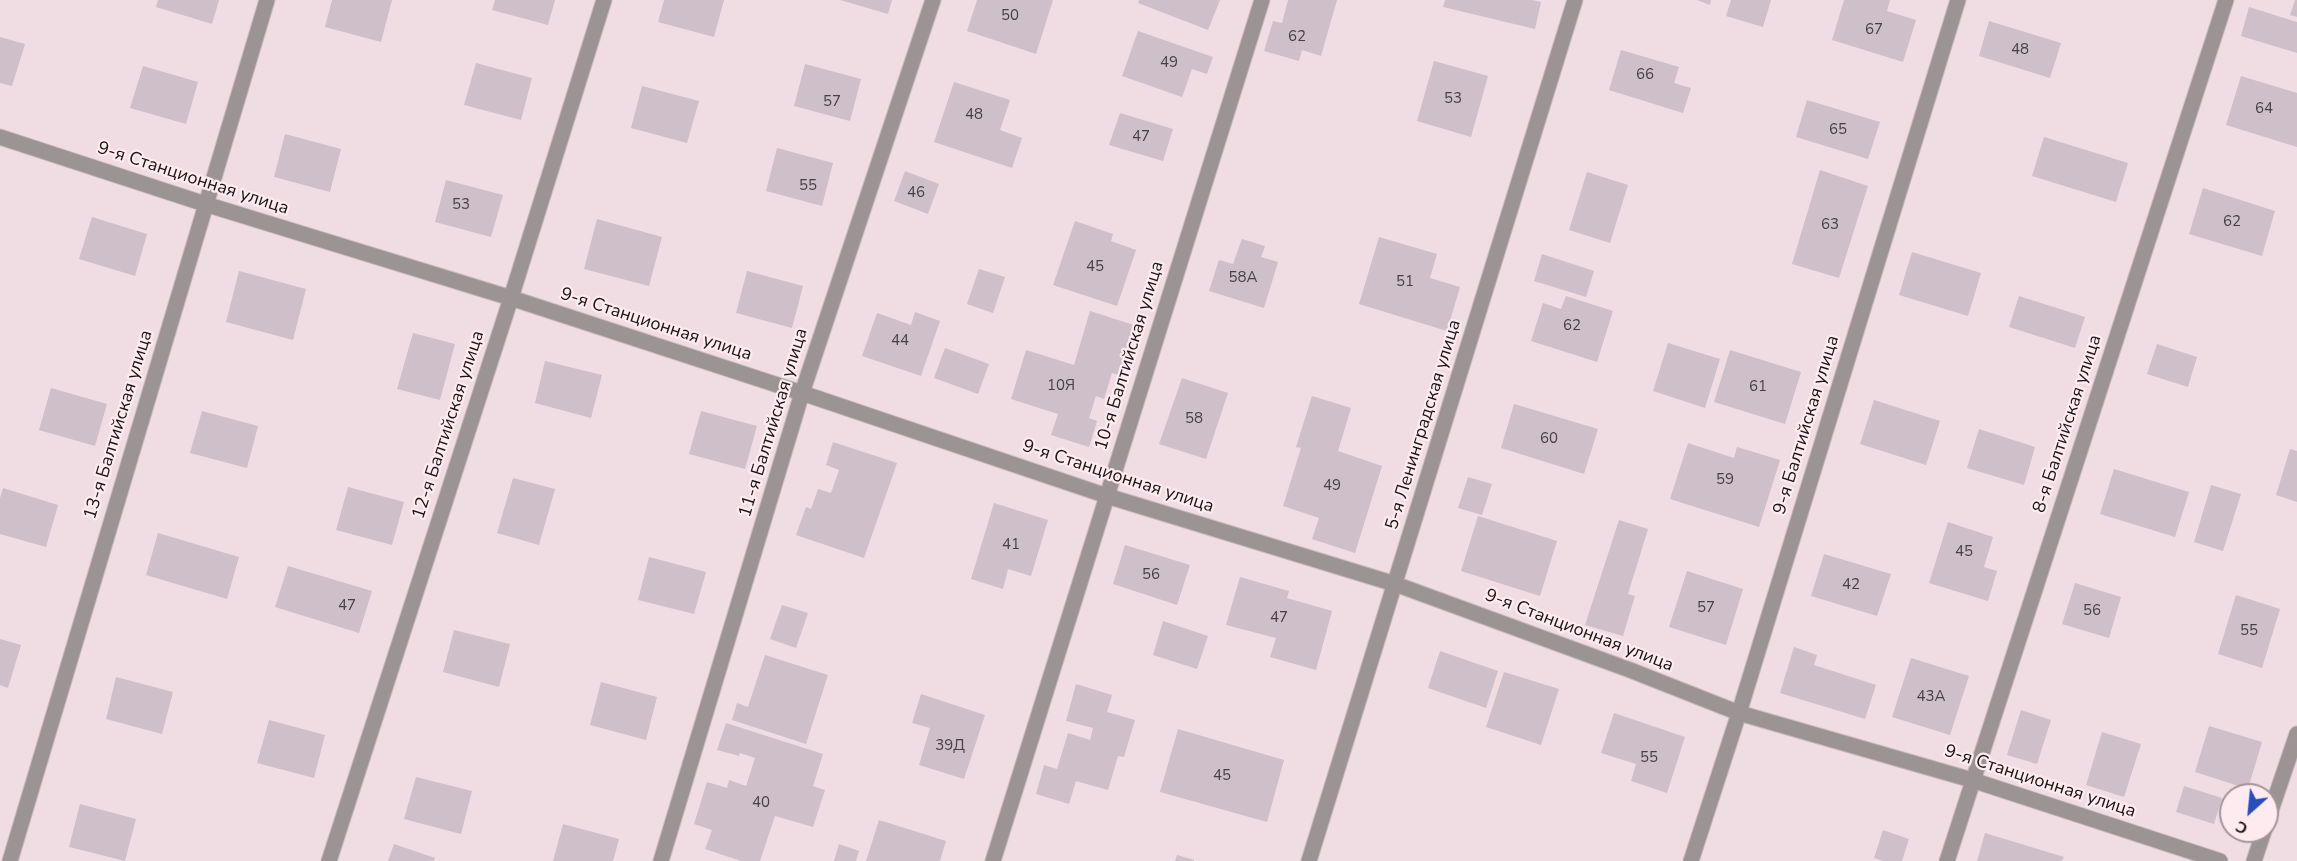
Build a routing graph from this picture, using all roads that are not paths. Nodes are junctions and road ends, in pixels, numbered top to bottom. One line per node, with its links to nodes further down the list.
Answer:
1 (267, 0): 9 (street, 13-я Балтийская улица)
2 (604, 0): 10 (street, 12-я Балтийская улица)
3 (933, 0): 11 (street, 11-я Балтийская улица)
4 (1262, 0): 12 (street, 10-я Балтийская улица)
5 (1575, 0): 13 (street, 5-я Ленинградская улица)
6 (1959, 0): 14 (street, 9-я Балтийская улица)
7 (2226, 0): 16 (street, 8-я Балтийская улица)
8 (0, 137): 9 (street, 9-я Станционная улица)
9 (205, 204): 10 (street, 9-я Станционная улица); 19 (street, 13-я Балтийская улица)
10 (511, 298): 11 (street, 9-я Станционная улица); 20 (street, 12-я Балтийская улица)
11 (802, 393): 12 (street, 9-я Станционная улица); 21 (street, 11-я Балтийская улица)
12 (1107, 496): 13 (street, 9-я Станционная улица); 22 (street, 10-я Балтийская улица)
13 (1395, 584): 14 (street, 9-я Станционная улица); 23 (street, 5-я Ленинградская улица)
14 (1739, 713): 16 (street, 9-я Станционная улица); 24 (street, 9-я Балтийская улица)
15 (2297, 734): 17 (street)
16 (1972, 780): 25 (street, 8-я Балтийская улица); 26 (street, 9-я Станционная улица)
17 (2279, 787)
18 (2260, 843): 27 (street)
19 (10, 861)
20 (329, 861)
21 (661, 861)
22 (993, 861)
23 (1309, 861)
24 (1691, 861)
25 (1947, 861)
26 (2220, 861)
27 (2254, 861)

